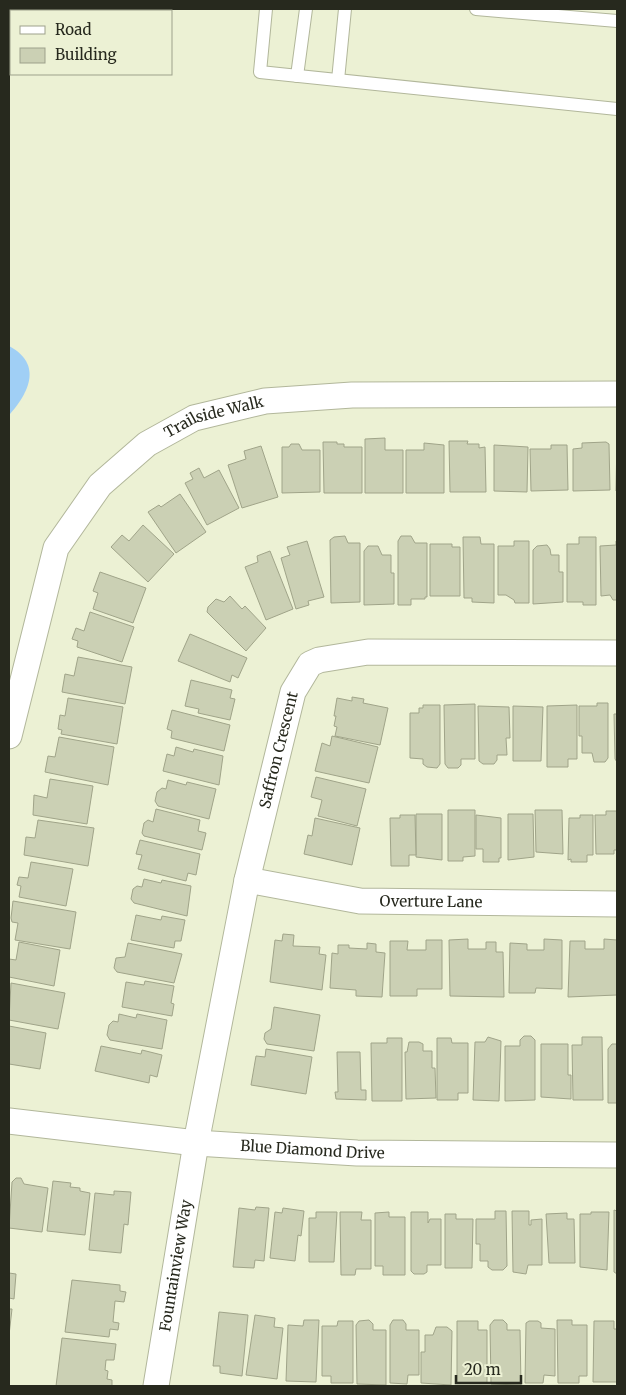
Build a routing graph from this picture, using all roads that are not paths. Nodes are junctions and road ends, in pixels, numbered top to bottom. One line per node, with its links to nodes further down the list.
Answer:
1 (266, 9): 6 (lane)
2 (306, 9): 6 (lane)
3 (345, 9): 7 (lane)
4 (476, 9): 5 (lane)
5 (617, 22)
6 (296, 76): 7 (lane)
7 (338, 80): 8 (lane)
8 (617, 109)
9 (617, 394): 11 (street, Trailside Walk)
10 (617, 653): 12 (street, Saffron Crescent)
11 (9, 736)
12 (247, 880): 13 (street, Overture Lane); 15 (street, Saffron Crescent)
13 (617, 904)
14 (9, 1121): 15 (street, Blue Diamond Drive)
15 (196, 1143): 16 (street, Blue Diamond Drive); 17 (street, Fountainview Way)
16 (617, 1155)
17 (156, 1386)

